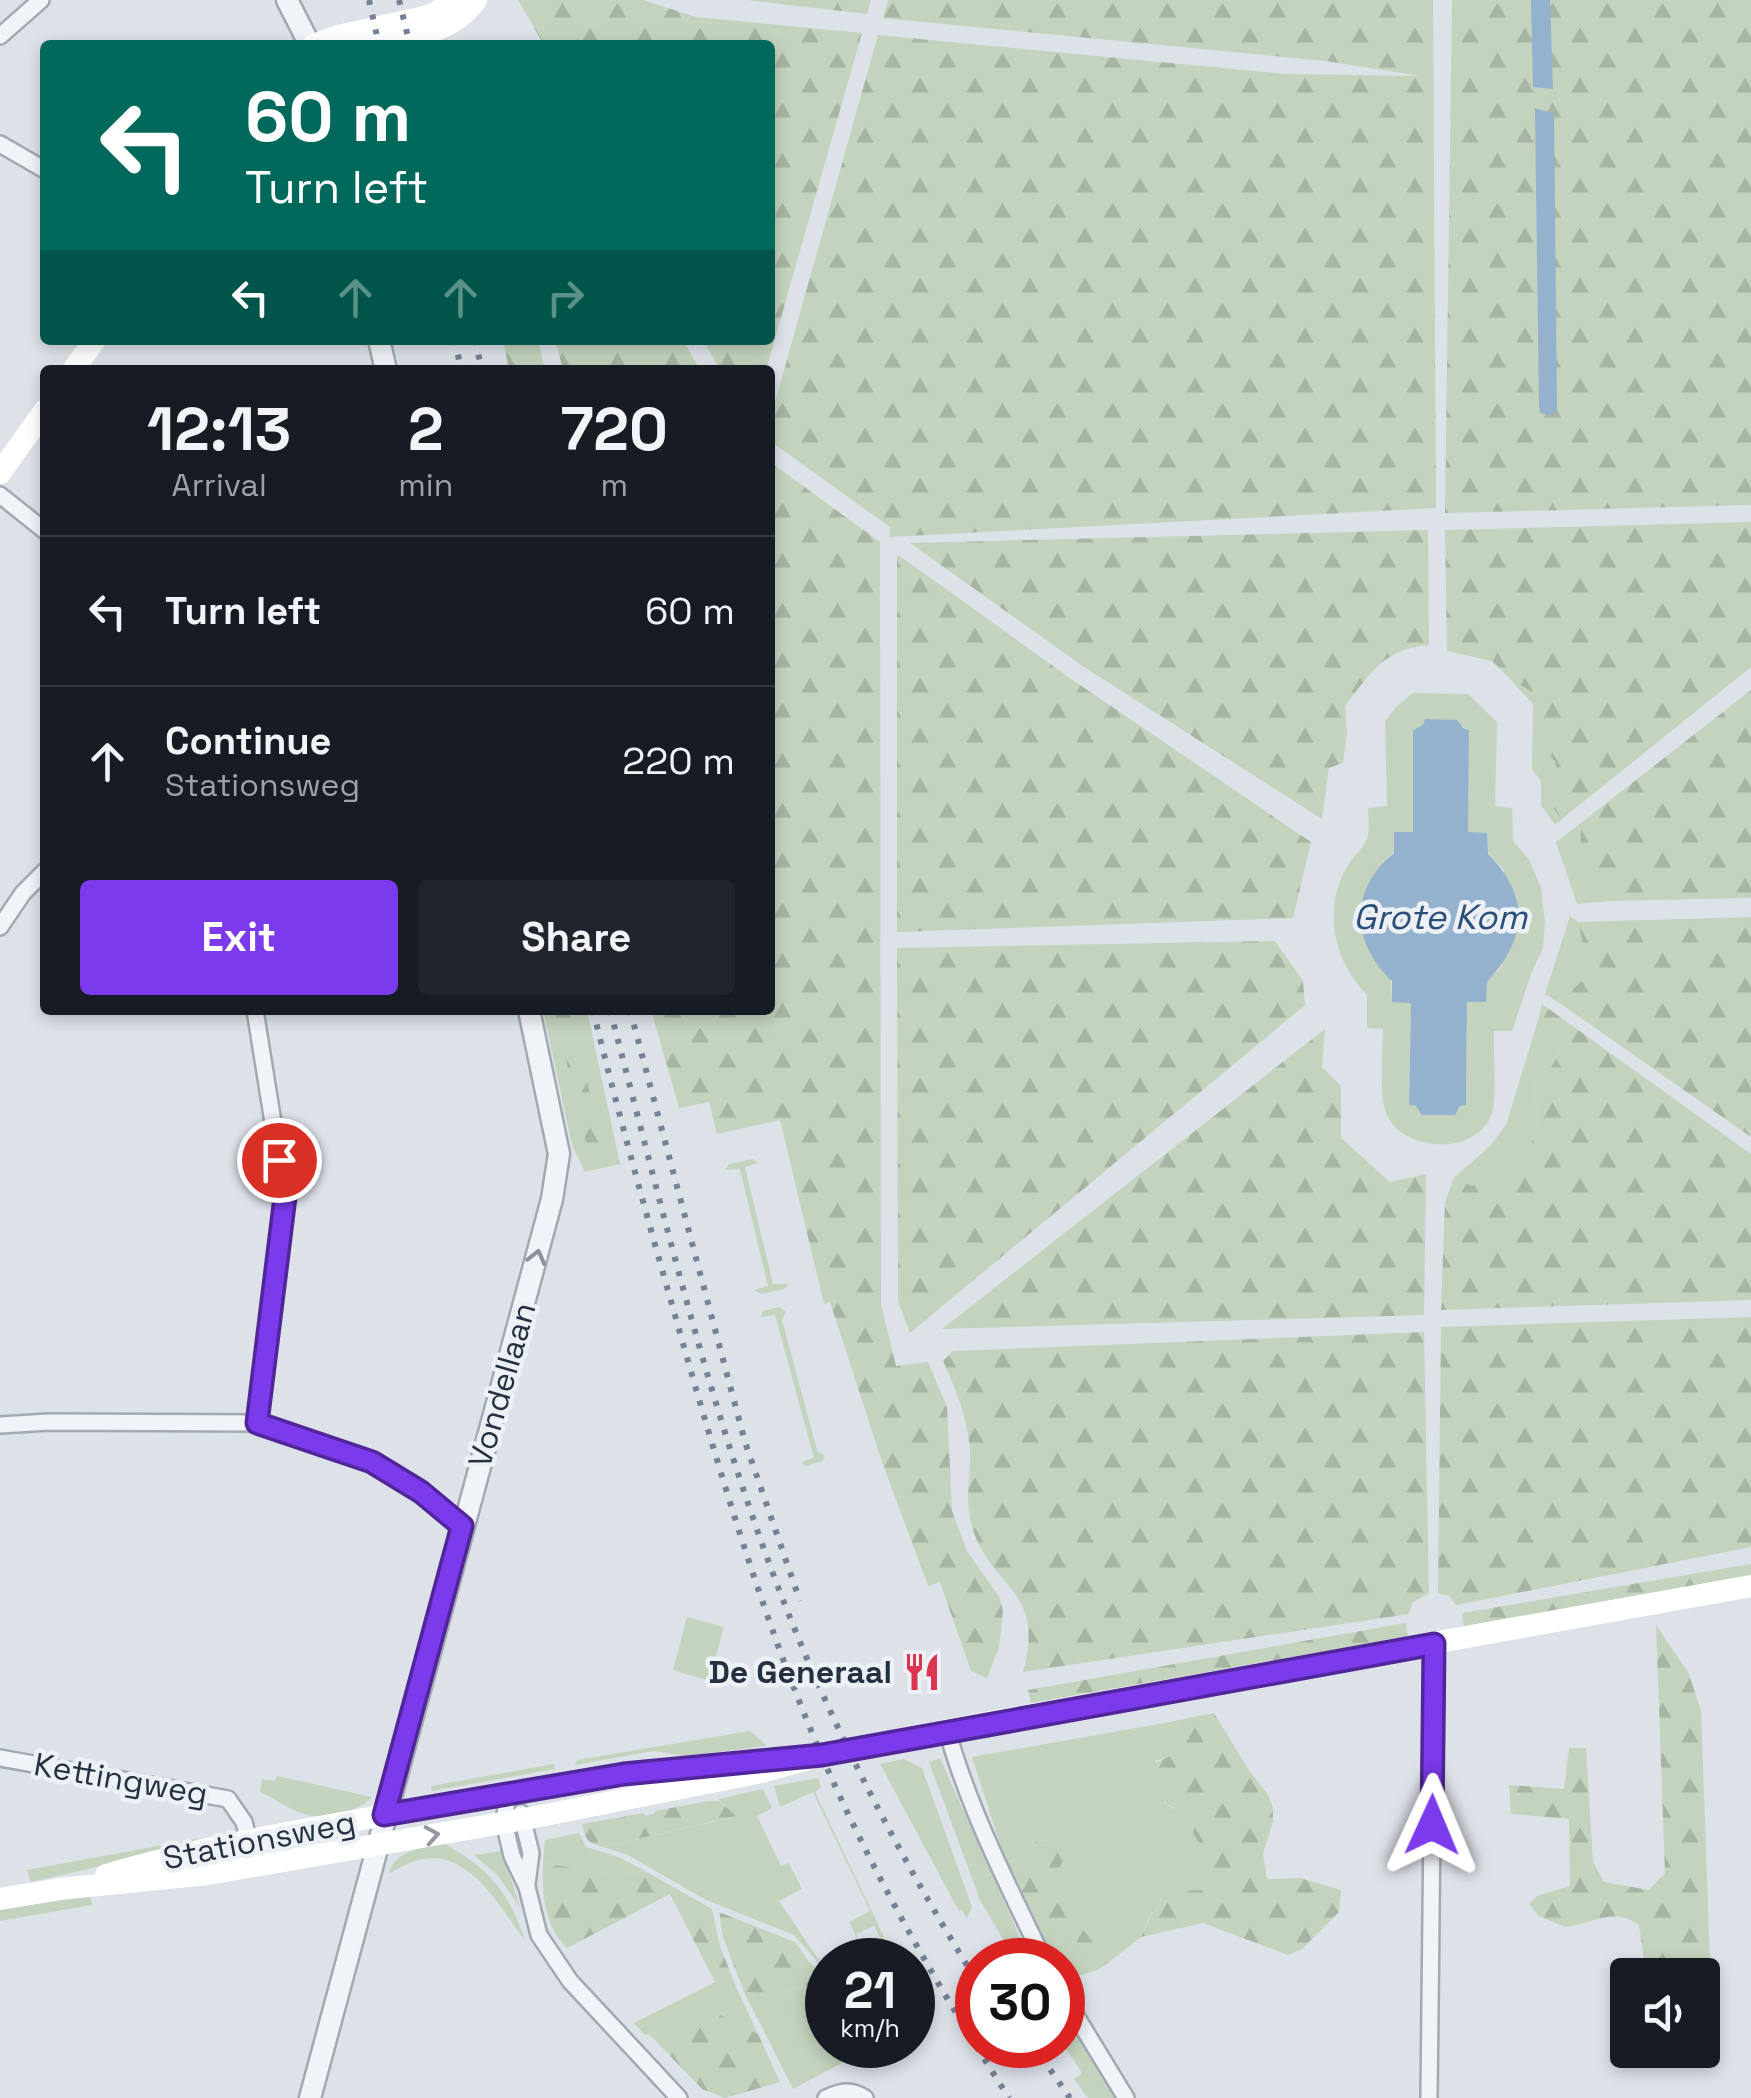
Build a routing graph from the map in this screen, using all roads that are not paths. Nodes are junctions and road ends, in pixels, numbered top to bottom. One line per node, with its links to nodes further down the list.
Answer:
1 (41, 0): 5 (street)
2 (287, 0): 6 (street)
3 (451, 0): 7 (main road)
4 (476, 0): 8 (main road)
5 (0, 36)
6 (309, 40)
7 (326, 40)
8 (401, 40)
9 (0, 144): 10 (street)
10 (40, 167)
11 (40, 417): 12 (main road)
12 (0, 474)
13 (0, 494): 14 (street)
14 (40, 527)
15 (40, 877): 16 (street)
16 (0, 927)
17 (256, 1015): 19 (street)
18 (529, 1015): 21 (street, Vondellaan, one-way to 18)
19 (257, 1423): 20 (street); 21 (street)
20 (0, 1425)
21 (462, 1526): 28 (street, Vondellaan)
22 (1751, 1586): 23 (main road)
23 (1434, 1644): 24 (main road); 42 (street)
24 (947, 1730): 25 (main road); 35 (street)
25 (822, 1755): 27 (main road, Stationsweg); 29 (main road, Stationsweg)
26 (0, 1758): 30 (street, Kettingweg)
27 (508, 1793): 28 (main road, Stationsweg); 29 (street)
28 (384, 1815): 30 (main road, Stationsweg); 31 (street, Vondellaan)
29 (514, 1821): 31 (main road, Stationsweg, one-way to 29); 38 (street)
30 (249, 1839): 32 (street, Kettingweg); 33 (main road, Stationsweg)
31 (378, 1844): 32 (main road, Stationsweg); 37 (street, Vondellaan)
32 (255, 1866): 33 (main road, Stationsweg)
33 (59, 1888): 34 (main road, Stationsweg)
34 (0, 1899)
35 (1034, 1938)
36 (1085, 2031): 41 (street)
37 (310, 2098)
38 (679, 2098)
39 (826, 2098): 40 (street)
40 (866, 2098)
41 (1126, 2098)
42 (1428, 2098)

